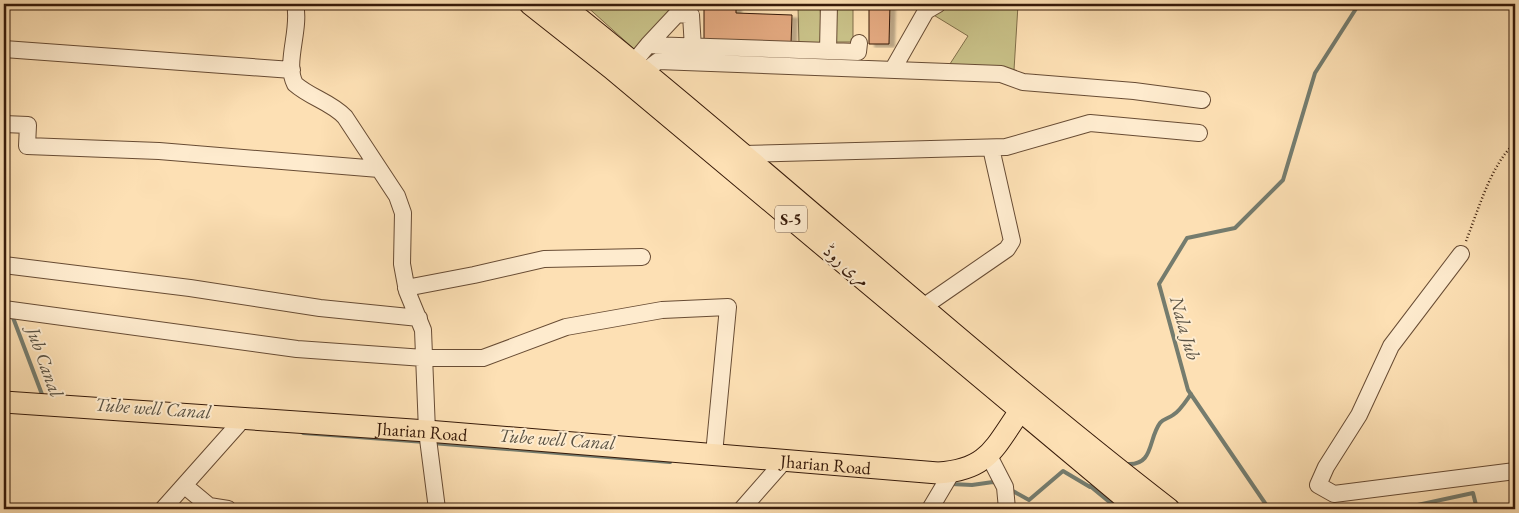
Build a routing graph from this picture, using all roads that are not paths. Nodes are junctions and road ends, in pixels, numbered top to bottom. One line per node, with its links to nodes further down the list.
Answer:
1 (295, 4): 13 (street)
2 (530, 4): 5 (main road, مری روڈ / S-5)
3 (829, 4): 10 (street)
4 (938, 4): 12 (street)
5 (556, 8): 11 (main road, مری روڈ / S-5); 23 (main road, مری روڈ / S-5)
6 (859, 43): 10 (street)
7 (648, 46): 8 (street); 8 (street); 11 (street)
8 (692, 48): 10 (street)
9 (4, 49): 13 (street)
10 (828, 52)
11 (639, 67): 12 (street); 18 (main road, مری روڈ / S-5)
12 (893, 69): 14 (street)
13 (292, 70): 19 (street)
14 (1202, 100)
15 (4, 124): 19 (street)
16 (1199, 133): 17 (street)
17 (991, 148): 18 (street); 25 (street)
18 (742, 154): 23 (main road, مری روڈ / S-5)
19 (379, 169): 24 (street)
20 (1461, 254): 37 (street)
21 (642, 257): 24 (street)
22 (4, 265): 27 (street)
23 (869, 273): 25 (main road, مری روڈ / S-5); 30 (main road, مری روڈ / S-5)
24 (406, 288): 27 (street)
25 (923, 307): 32 (main road, مری روڈ / S-5)
26 (4, 309): 28 (street)
27 (419, 318): 28 (street)
28 (424, 358): 33 (street); 34 (street)
29 (4, 402): 31 (main road, Jharian Road)
30 (1020, 411): 32 (main road, مری روڈ / S-5); 35 (main road, Jharian Road)
31 (244, 418): 33 (main road, Jharian Road); 39 (street)
32 (1055, 428): 40 (main road, مری روڈ / S-5)
33 (427, 431): 34 (main road, Jharian Road); 43 (street)
34 (714, 454): 36 (main road, Jharian Road)
35 (989, 456): 38 (main road, Jharian Road); 46 (street)
36 (785, 460): 38 (main road, Jharian Road); 44 (street)
37 (1515, 470)
38 (952, 472): 45 (street)
39 (185, 486): 41 (street); 42 (street)
40 (1130, 499): 47 (main road, مری روڈ / S-5)
41 (163, 509)
42 (228, 509)
43 (437, 509)
44 (742, 509)
45 (930, 509)
46 (1007, 509)
47 (1169, 509)

